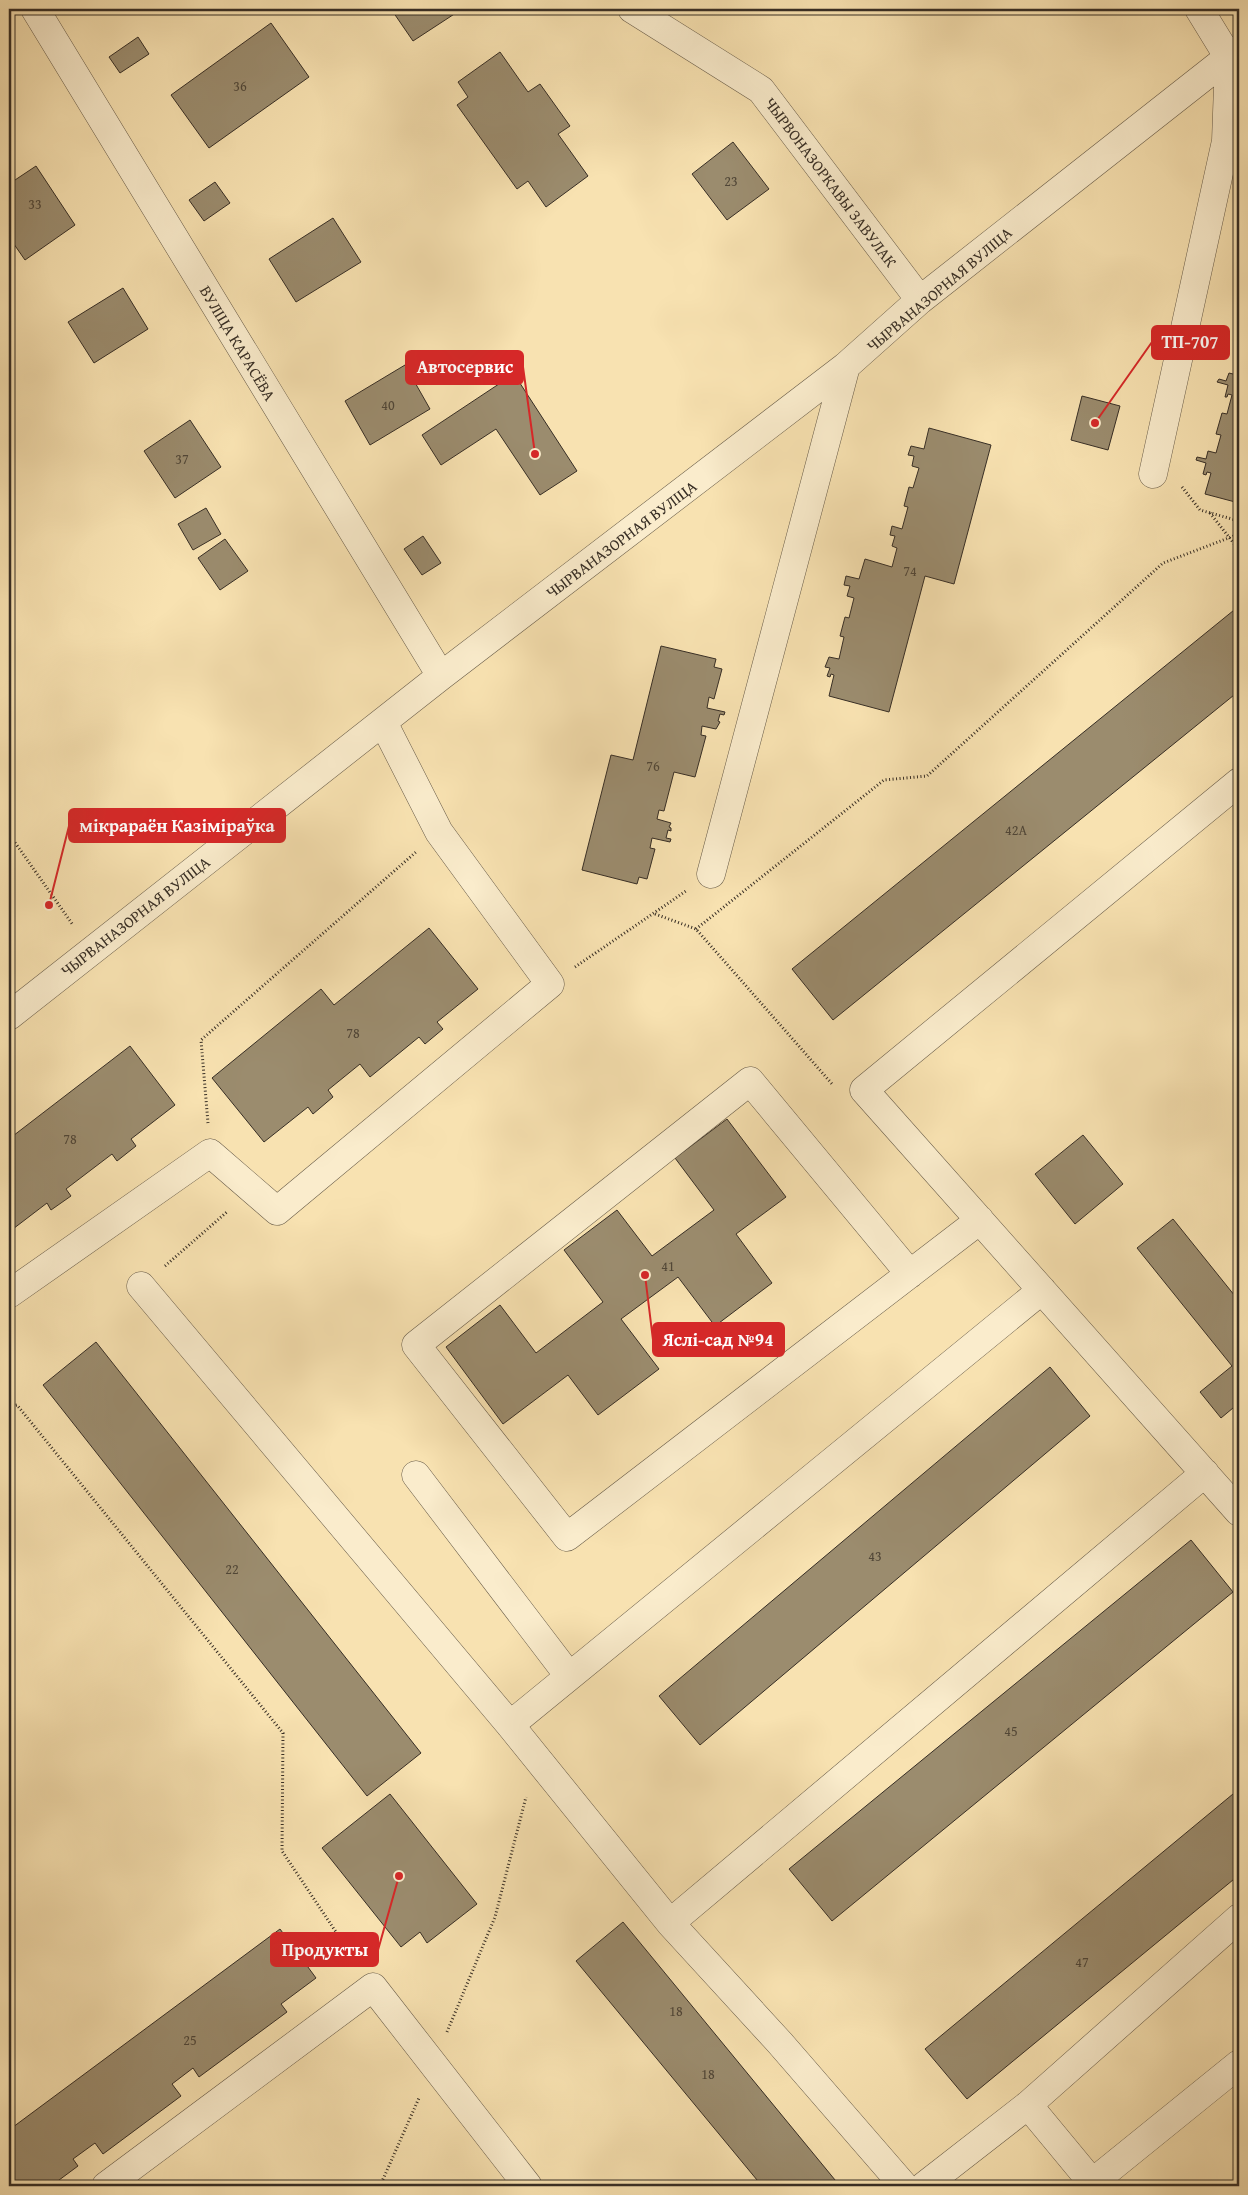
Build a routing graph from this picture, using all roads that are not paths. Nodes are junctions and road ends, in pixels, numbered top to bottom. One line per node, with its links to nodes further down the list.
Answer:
1 (35, 9): 8 (street, ВУЛІЦА КАРАСЁВА)
2 (632, 9): 5 (street, ЧЫРВОНАЗОРКАВЫ ЗАВУЛАК)
3 (1200, 9): 4 (street)
4 (1234, 53): 5 (street, ЧЫРВАНАЗОРНАЯ ВУЛІЦА); 7 (street)
5 (920, 300): 6 (street, ЧЫРВАНАЗОРНАЯ ВУЛІЦА)
6 (846, 366): 8 (street, ЧЫРВАНАЗОРНАЯ ВУЛІЦА); 11 (street)
7 (1155, 466)
8 (441, 676): 9 (street, ЧЫРВАНАЗОРНАЯ ВУЛІЦА)
9 (384, 722): 12 (street, ЧЫРВАНАЗОРНАЯ ВУЛІЦА); 17 (street)
10 (1239, 782): 13 (street)
11 (711, 874)
12 (15, 1004)
13 (980, 1220): 14 (street); 16 (street)
14 (910, 1274): 14 (street)
15 (142, 1286): 22 (street)
16 (1042, 1290): 18 (street); 21 (street)
17 (9, 1294)
18 (1205, 1473): 20 (street); 24 (street)
19 (416, 1475): 21 (street)
20 (1239, 1512)
21 (568, 1676): 22 (street)
22 (510, 1724): 24 (street)
23 (1239, 1918): 26 (street)
24 (670, 1923): 30 (street)
25 (1239, 2064): 27 (street)
26 (1028, 2105): 27 (street); 31 (street)
27 (1094, 2185)
28 (106, 2186): 29 (street)
29 (528, 2186)
30 (904, 2186)
31 (924, 2186)

